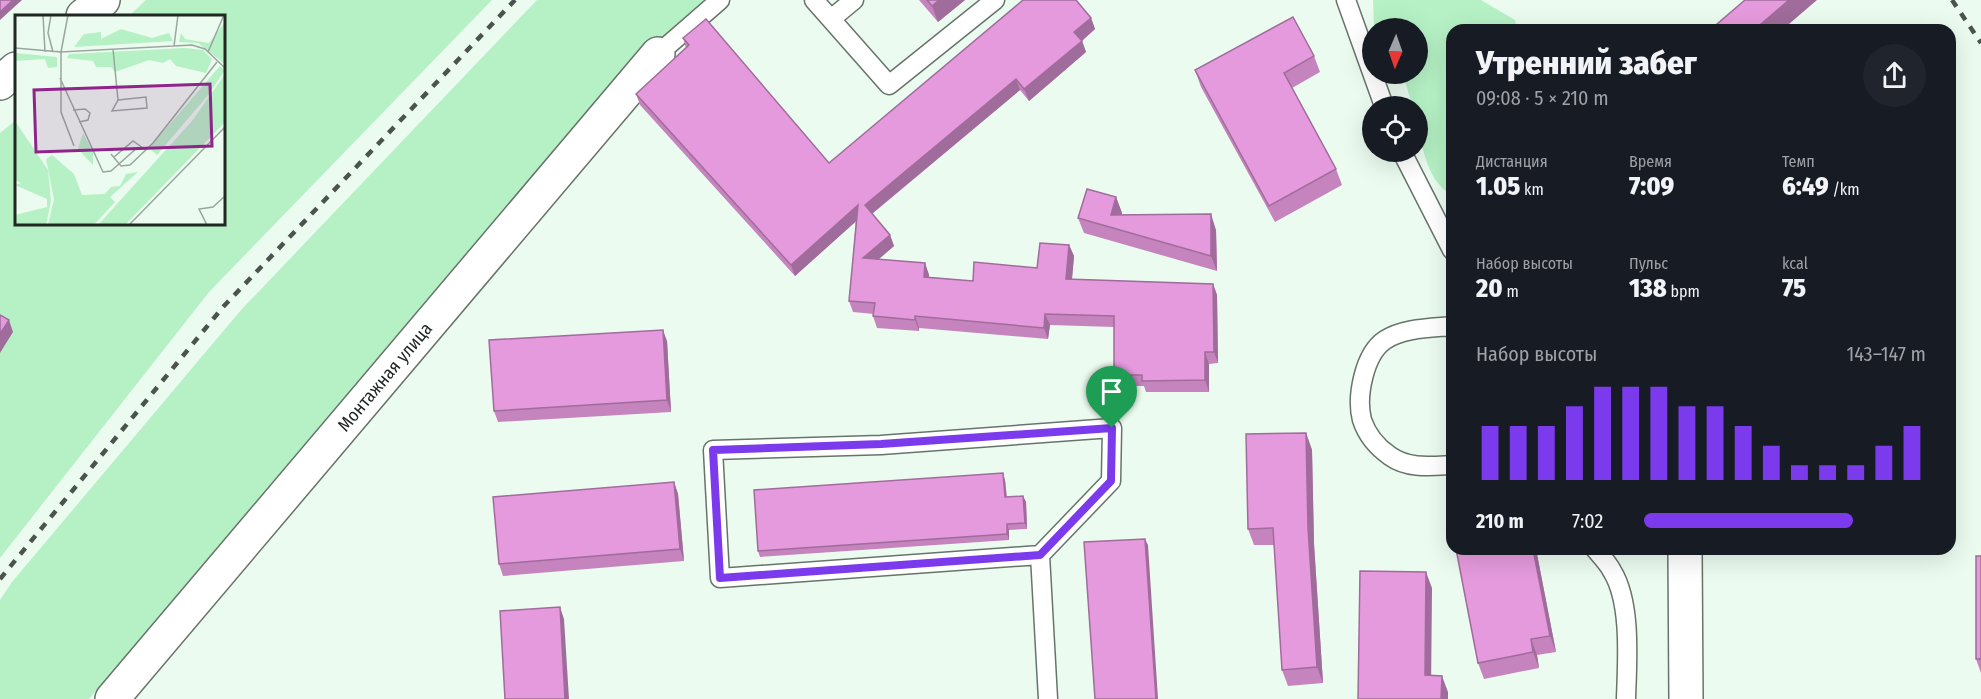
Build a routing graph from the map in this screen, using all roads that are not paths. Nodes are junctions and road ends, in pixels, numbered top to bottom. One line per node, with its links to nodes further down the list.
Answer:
1 (103, 0): 7 (street)
2 (720, 0): 9 (lane)
3 (814, 0): 8 (lane)
4 (854, 0): 8 (lane)
5 (994, 0): 8 (lane)
6 (1346, 0): 12 (lane)
7 (83, 15)
8 (831, 19)
9 (658, 54): 20 (street, Монтажная улица)
10 (15, 70): 11 (street)
11 (0, 83)
12 (1380, 96)
13 (1407, 162): 14 (lane)
14 (1446, 238)
15 (1446, 327): 16 (lane)
16 (1446, 465)
17 (1040, 555): 17 (lane); 21 (lane)
18 (1600, 555): 22 (lane)
19 (1685, 555): 23 (street)
20 (112, 699)
21 (1048, 699)
22 (1626, 699)
23 (1686, 699)

